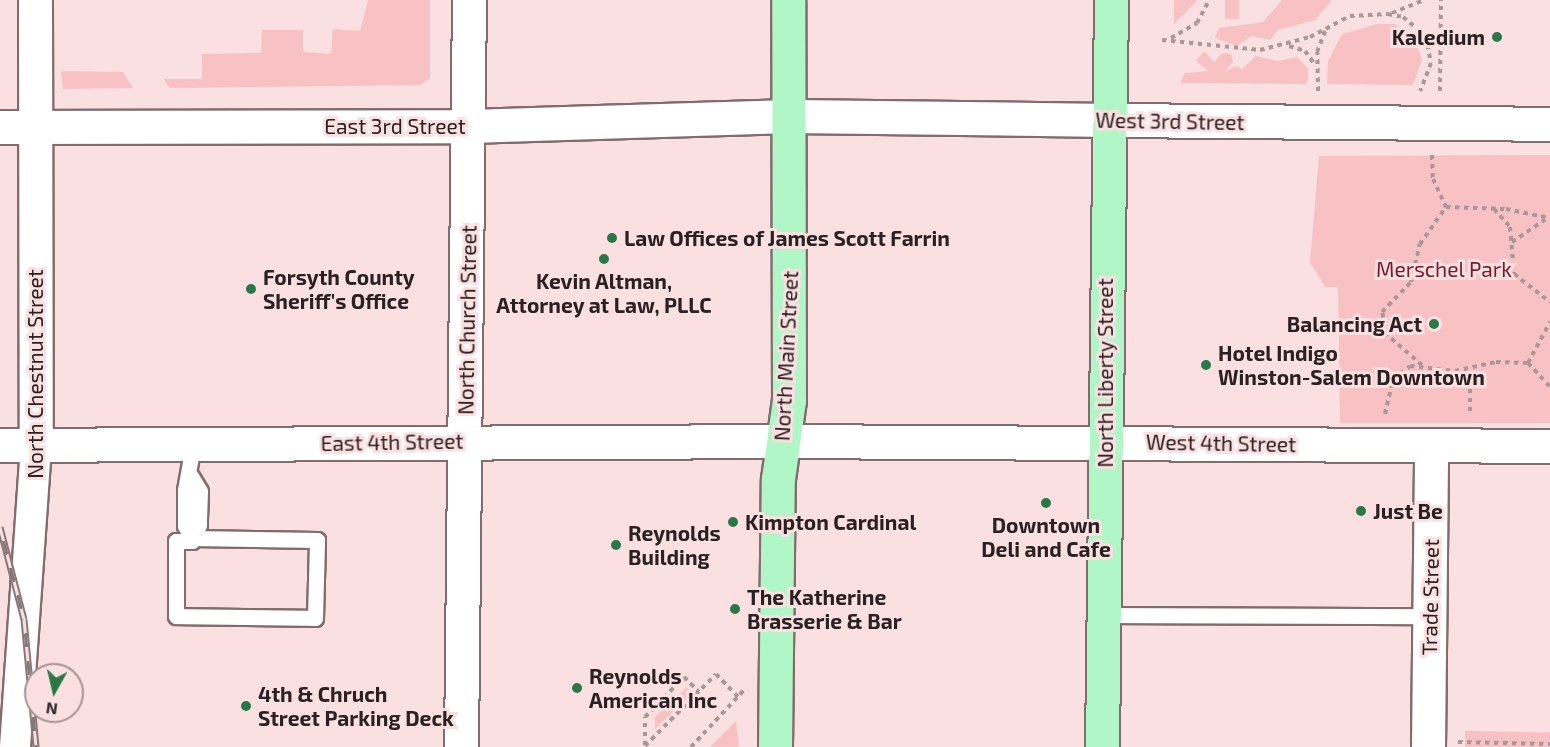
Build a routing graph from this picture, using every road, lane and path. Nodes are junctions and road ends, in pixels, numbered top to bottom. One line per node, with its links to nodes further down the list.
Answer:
1 (35, 0): 22 (street, North Chestnut Street)
2 (469, 0): 20 (street, North Church Street)
3 (788, 0): 17 (main road, North Main Street)
4 (1111, 0): 18 (main road, North Liberty Street)
5 (1209, 0): 10 (path)
6 (1425, 0): 8 (path)
7 (1441, 0): 12 (path)
8 (1388, 14): 9 (path); 11 (path)
9 (1327, 27): 10 (path); 13 (path)
10 (1283, 46): 13 (path)
11 (1430, 48): 12 (path); 15 (path)
12 (1441, 48): 16 (path)
13 (1316, 69): 14 (path)
14 (1318, 91)
15 (1420, 91)
16 (1440, 91)
17 (790, 116): 18 (street, West 3rd Street); 20 (street, East 3rd Street); 37 (main road, North Main Street)
18 (1110, 120): 19 (street, West 3rd Street); 38 (main road, North Liberty Street)
19 (1550, 124)
20 (469, 126): 22 (street, East 3rd Street); 36 (street, North Church Street)
21 (0, 127): 22 (street, East 3rd Street)
22 (35, 128): 42 (street, North Chestnut Street)
23 (1432, 155): 24 (path)
24 (1446, 207): 25 (path); 31 (path)
25 (1491, 207): 26 (path); 27 (path)
26 (1549, 218): 27 (path)
27 (1510, 244): 28 (path)
28 (1550, 302)
29 (1550, 322): 30 (path)
30 (1528, 363): 32 (path); 33 (path)
31 (1422, 365): 32 (path); 34 (path)
32 (1470, 371): 35 (path)
33 (1550, 387)
34 (1384, 423)
35 (1470, 423)
36 (465, 441): 37 (street, East 4th Street); 43 (street, East 4th Street); 54 (street, North Church Street)
37 (783, 441): 38 (street, West 4th Street); 56 (main road, North Main Street)
38 (1105, 442): 40 (street, West 4th Street); 45 (main road, North Liberty Street)
39 (0, 445): 42 (street, East 4th Street)
40 (1431, 446): 41 (street, West 4th Street); 46 (street, Trade Street)
41 (1550, 446)
42 (36, 447): 43 (street, East 4th Street); 53 (street, North Chestnut Street)
43 (192, 461): 44 (lane)
44 (192, 538): 44 (lane)
45 (1103, 615): 46 (lane); 57 (main road, North Liberty Street)
46 (1429, 616): 50 (street, Trade Street)
47 (746, 688): 49 (path)
48 (699, 692): 49 (path); 52 (path); 52 (path)
49 (738, 697): 55 (path)
50 (1428, 744): 51 (path)
51 (1550, 744)
52 (645, 746)
53 (15, 747)
54 (461, 747)
55 (691, 747)
56 (775, 747)
57 (1102, 747)

